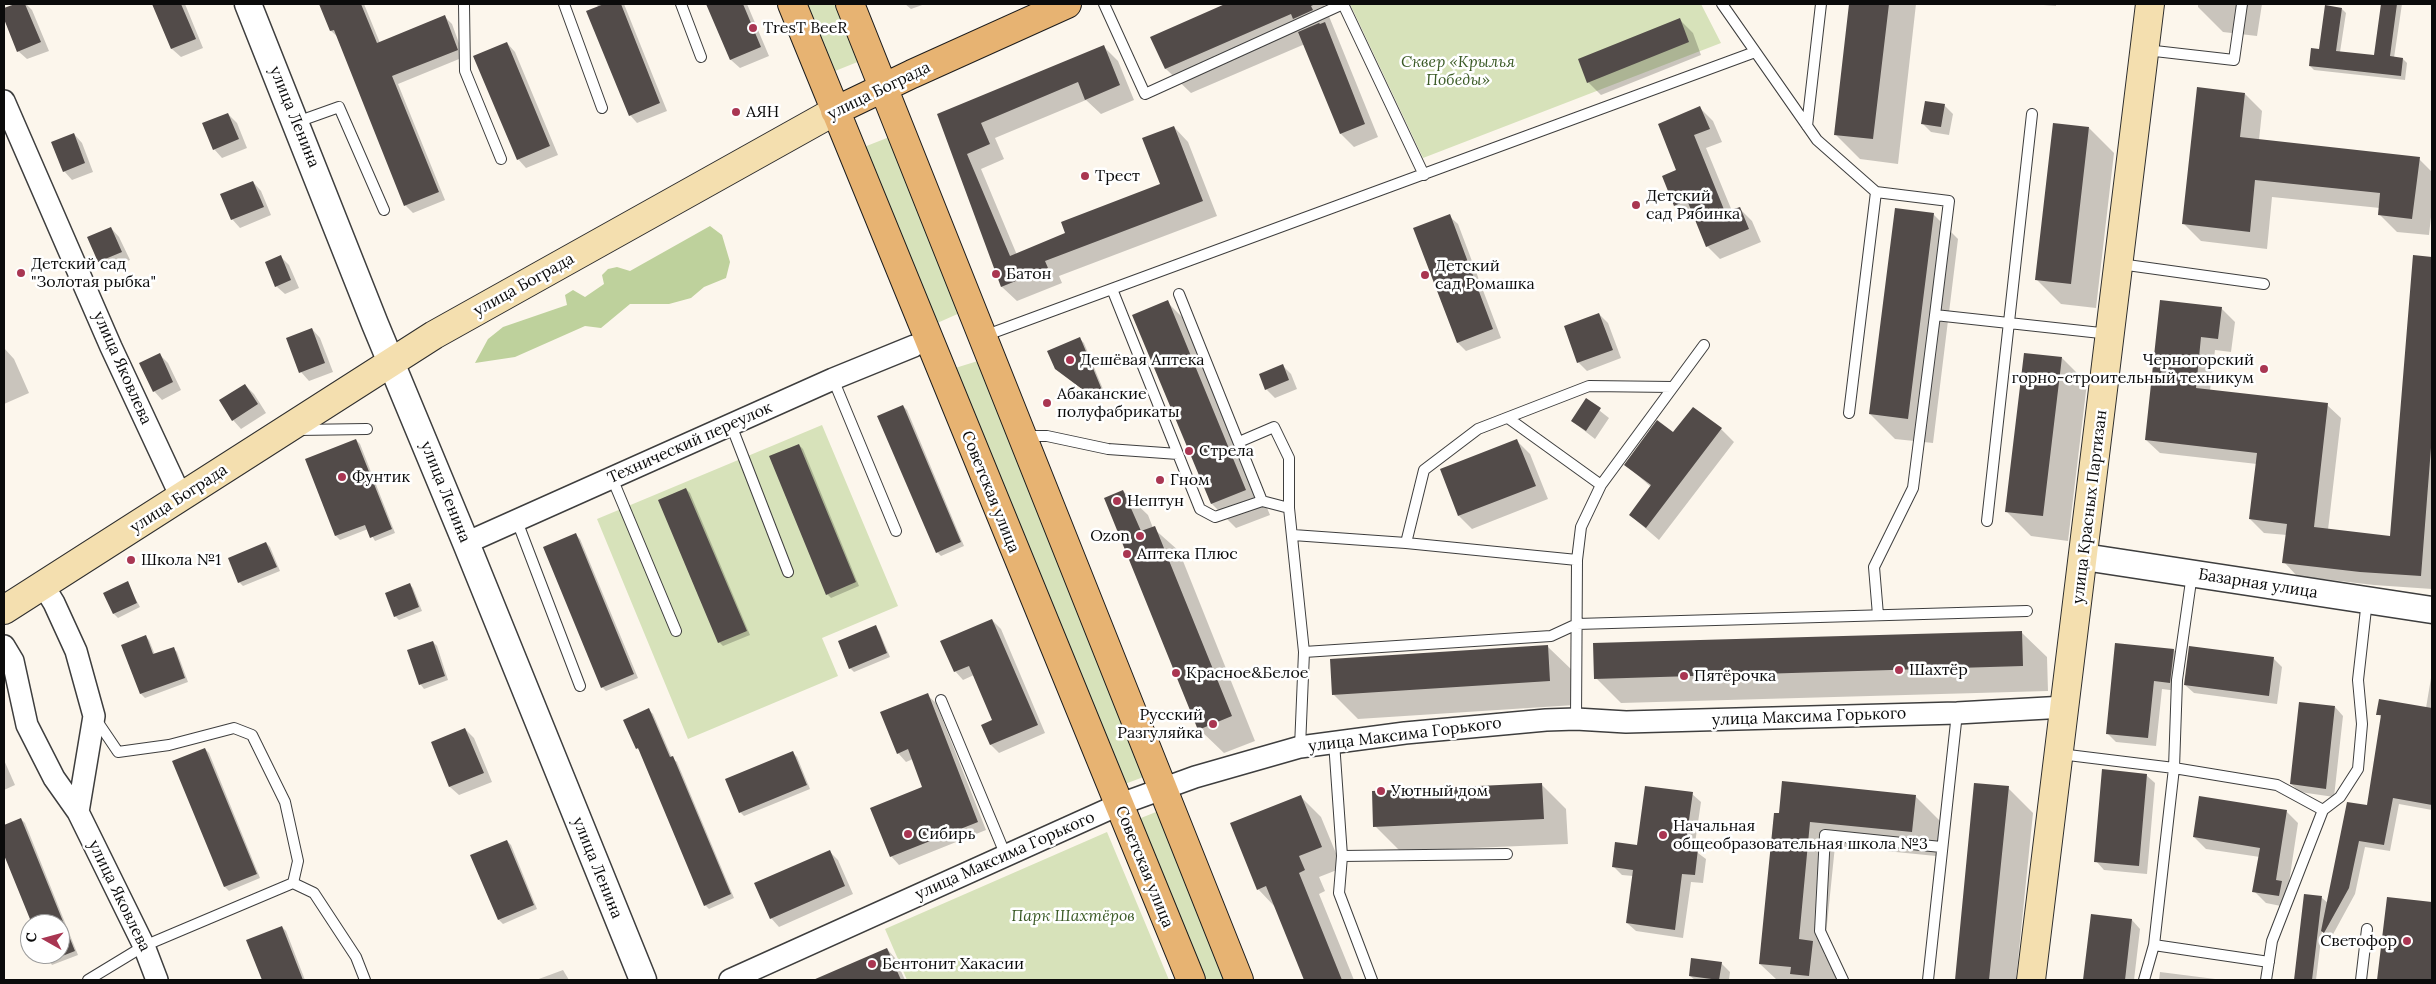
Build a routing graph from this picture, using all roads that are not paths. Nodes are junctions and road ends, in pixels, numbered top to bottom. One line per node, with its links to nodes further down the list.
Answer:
1 (248, 4): 22 (street, улица Ленина)
2 (463, 4): 24 (lane)
3 (564, 4): 19 (lane)
4 (681, 4): 16 (lane)
5 (792, 4): 20 (main road, Советская улица)
6 (850, 4): 17 (main road)
7 (1068, 4): 17 (main road, улица Бограда)
8 (1104, 4): 9 (lane)
9 (1343, 4): 25 (lane)
10 (1722, 4): 15 (lane)
11 (1821, 4): 23 (lane)
12 (2150, 4): 14 (main road, улица Красных Партизан)
13 (2242, 4): 14 (lane)
14 (2145, 50): 28 (main road, улица Красных Партизан)
15 (1755, 52): 23 (lane); 25 (lane)
16 (701, 57)
17 (883, 88): 20 (main road, улица Бограда); 35 (main road)
18 (4, 101): 51 (street, улица Яковлева)
19 (602, 108)
20 (835, 111): 38 (main road, улица Бограда); 85 (main road, Советская улица)
21 (2032, 114): 33 (lane)
22 (296, 122): 27 (lane); 38 (street, улица Ленина)
23 (1806, 126): 26 (lane)
24 (501, 159)
25 (1424, 176): 30 (lane)
26 (1876, 192): 32 (lane); 41 (lane)
27 (384, 210)
28 (2119, 264): 29 (lane); 34 (main road, улица Красных Партизан)
29 (2264, 284)
30 (1112, 289): 35 (lane); 48 (lane)
31 (1179, 294): 47 (lane)
32 (1935, 315): 33 (lane); 69 (lane)
33 (2009, 323): 34 (lane); 55 (lane)
34 (2111, 334): 60 (main road, улица Красных Партизан)
35 (984, 336): 46 (main road)
36 (1704, 345): 40 (lane)
37 (914, 346): 39 (street, Технический переулок)
38 (391, 363): 45 (main road, улица Бограда); 58 (street, улица Ленина)
39 (833, 379): 43 (street, Технический переулок); 56 (lane)
40 (1672, 387): 42 (lane); 50 (lane)
41 (1849, 414)
42 (1508, 418): 50 (lane); 59 (lane)
43 (731, 425): 49 (street, Технический переулок); 62 (lane)
44 (367, 429): 45 (lane)
45 (286, 430): 51 (main road, улица Бограда)
46 (1024, 436): 48 (lane); 84 (main road)
47 (1239, 442): 52 (lane); 53 (lane)
48 (1178, 454): 52 (lane)
49 (612, 478): 54 (street, Технический переулок); 71 (lane)
50 (1601, 485): 61 (lane)
51 (181, 497): 64 (main road, улица Бограда)
52 (1262, 501): 53 (lane)
53 (1289, 508): 57 (lane)
54 (517, 520): 58 (street, Технический переулок); 74 (lane)
55 (1987, 522)
56 (896, 531)
57 (1293, 535): 59 (lane); 73 (lane)
58 (466, 543): 100 (street, улица Ленина)
59 (1406, 543): 61 (lane)
60 (2084, 557): 63 (street, Базарная улица); 76 (main road, улица Красных Партизан)
61 (1577, 560): 70 (lane)
62 (788, 572)
63 (2192, 574): 65 (street, Базарная улица); 83 (lane)
64 (43, 585): 66 (main road, улица Бограда); 78 (street)
65 (2367, 600): 68 (street, Базарная улица); 86 (lane)
66 (4, 610)
67 (2027, 610): 69 (lane)
68 (2432, 610)
69 (1878, 615): 70 (lane)
70 (1577, 624): 73 (lane); 79 (lane)
71 (676, 631)
72 (4, 646): 87 (street, улица Яковлева)
73 (1304, 652): 81 (lane)
74 (580, 686)
75 (941, 700): 90 (lane)
76 (2065, 707): 77 (street, улица Максима Горького); 82 (main road, улица Красных Партизан)
77 (1957, 713): 79 (street, улица Максима Горького); 88 (lane)
78 (94, 716): 87 (street); 92 (lane)
79 (1576, 719): 80 (street, улица Максима Горького)
80 (1334, 742): 81 (street, улица Максима Горького); 91 (lane)
81 (1300, 747): 84 (street, улица Максима Горького)
82 (2059, 754): 83 (lane); 107 (main road, улица Красных Партизан)
83 (2174, 768): 86 (lane); 95 (lane)
84 (1163, 789): 85 (street, улица Максима Горького); 103 (main road)
85 (1118, 805): 90 (street, улица Максима Горького); 102 (main road, Советская улица)
86 (2323, 810): 96 (lane)
87 (78, 812): 94 (street, улица Яковлева)
88 (1941, 848): 105 (lane); 106 (lane)
89 (1506, 854): 91 (lane)
90 (1006, 856): 101 (street, улица Максима Горького)
91 (1342, 856): 104 (lane)
92 (293, 883): 94 (lane); 99 (lane)
93 (2367, 929): 110 (lane)
94 (144, 946): 97 (lane); 98 (street, улица Яковлева)
95 (2154, 946): 96 (lane); 108 (lane)
96 (2269, 962): 109 (lane)
97 (88, 980)
98 (157, 980)
99 (366, 980)
100 (643, 980)
101 (730, 980)
102 (1191, 980)
103 (1239, 980)
104 (1372, 980)
105 (1843, 980)
106 (1928, 980)
107 (2030, 980)
108 (2144, 980)
109 (2266, 980)
110 (2361, 980)

